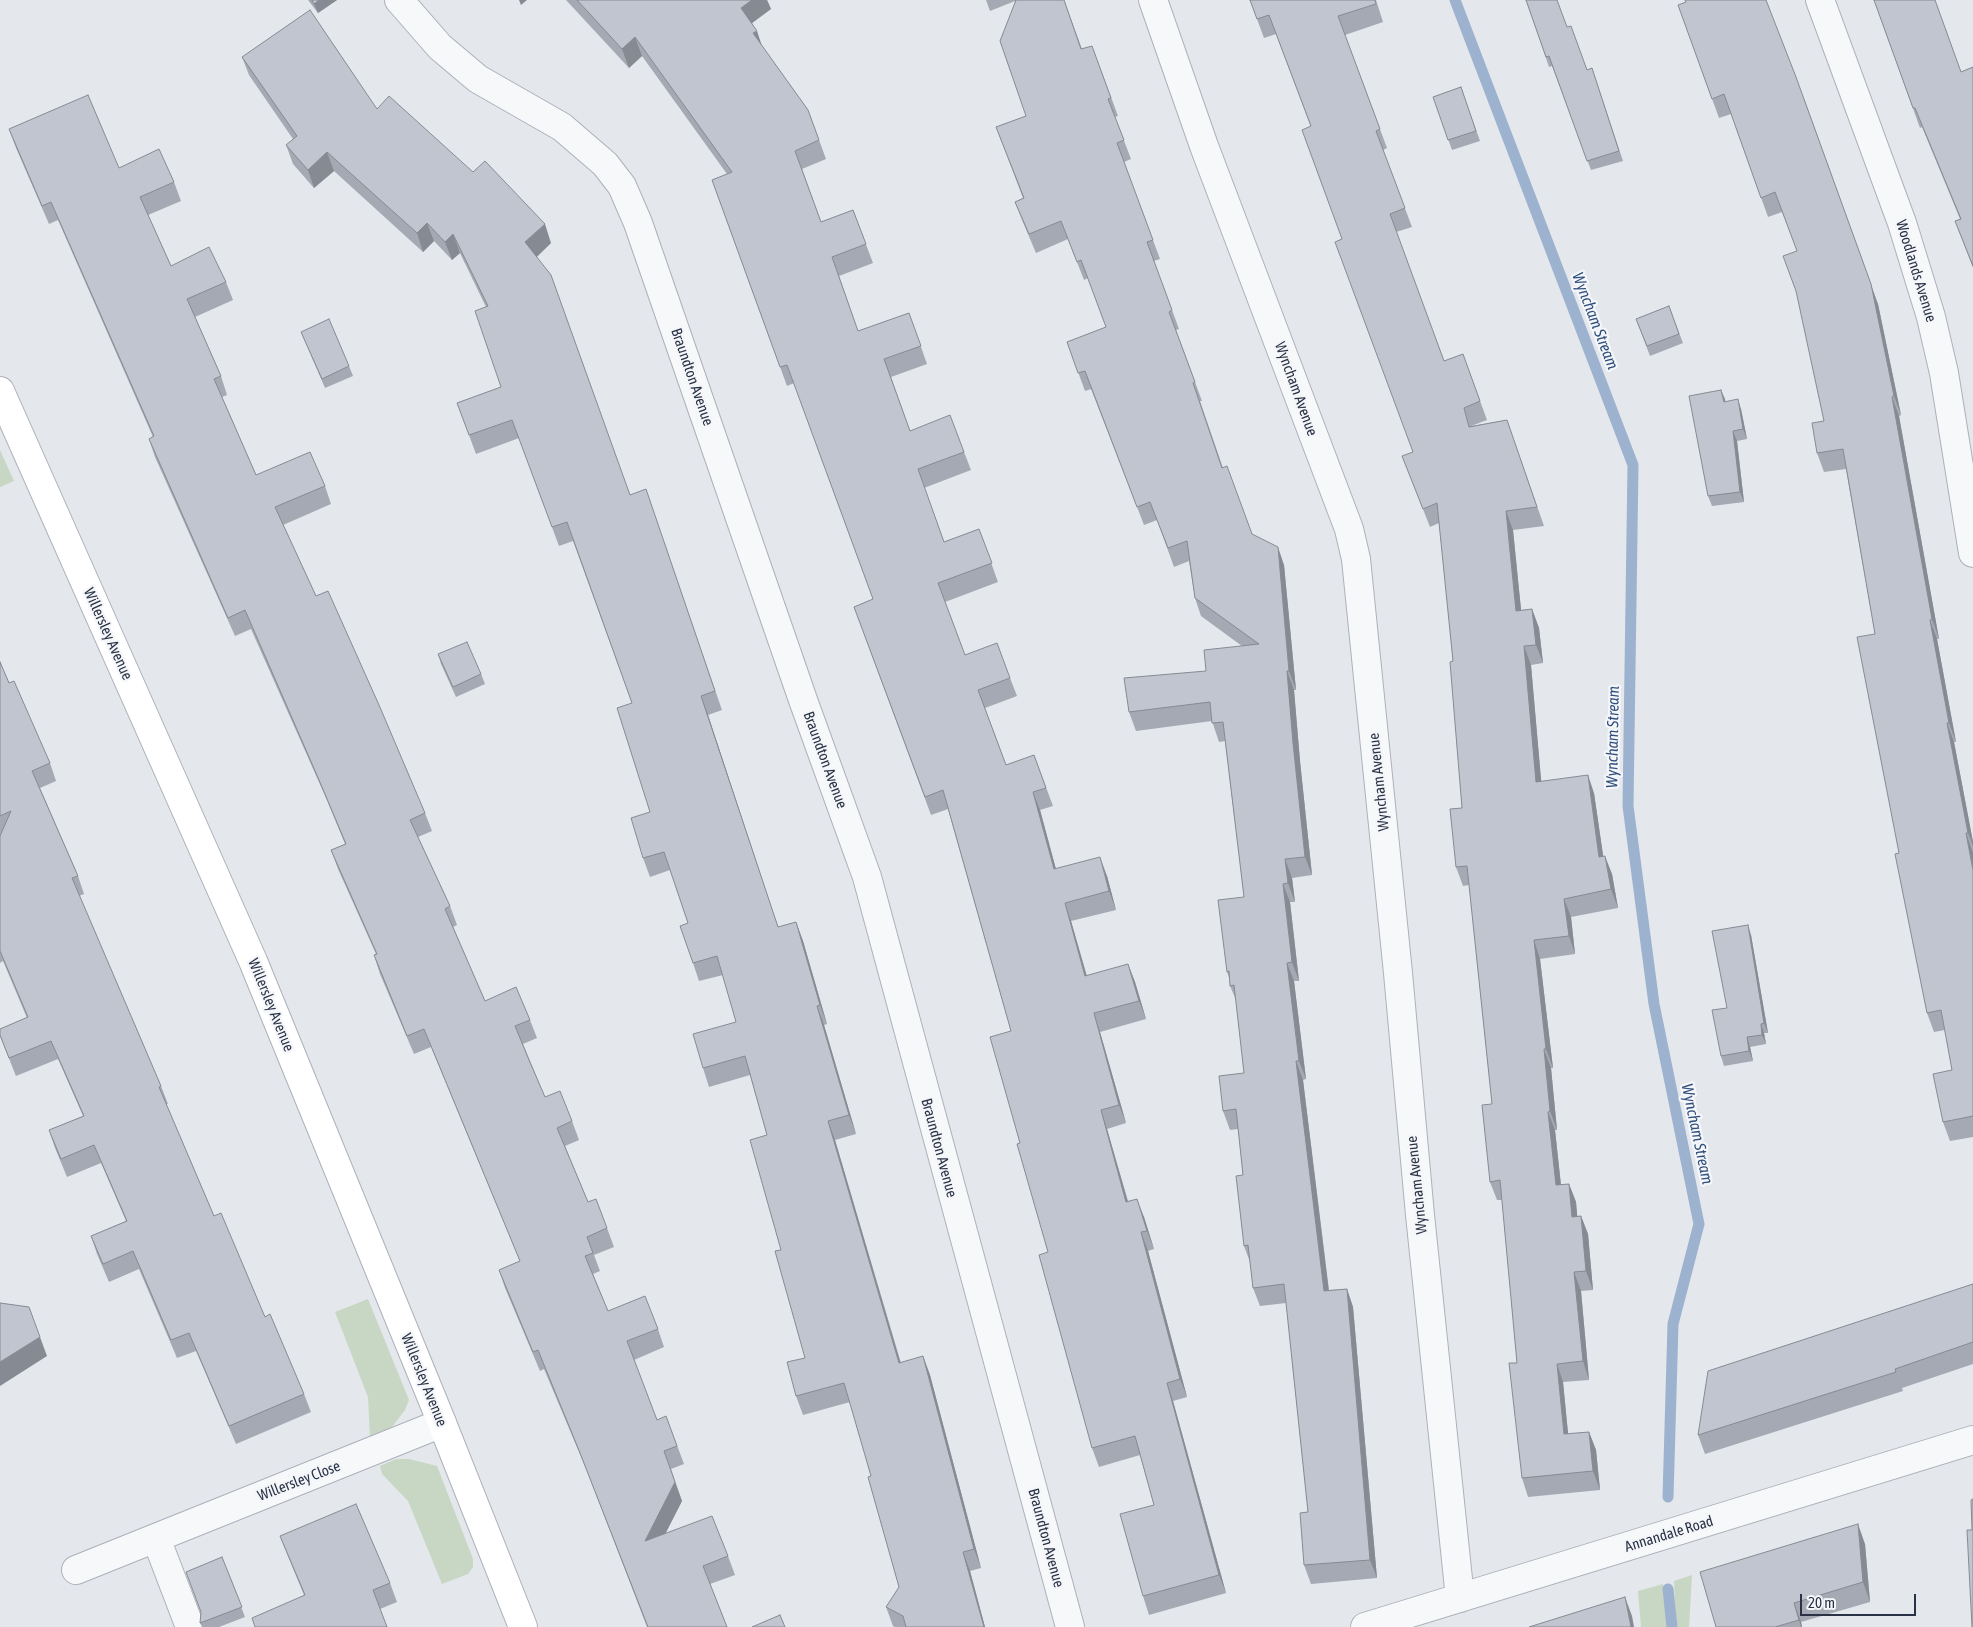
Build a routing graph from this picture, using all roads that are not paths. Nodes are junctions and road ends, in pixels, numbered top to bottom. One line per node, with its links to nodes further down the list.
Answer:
1 (399, 0): 13 (street, Braundton Avenue)
2 (1153, 0): 10 (street, Wyncham Avenue)
3 (1820, 0): 5 (street, Woodlands Avenue)
4 (0, 391): 6 (street, Willersley Avenue)
5 (1973, 553)
6 (442, 1422): 8 (street, Willersley Close); 12 (street, Willersley Avenue)
7 (1973, 1440): 10 (street, Annandale Road)
8 (156, 1538): 9 (street, Willersley Close); 11 (street)
9 (76, 1570)
10 (1460, 1598): 14 (street, Annandale Road)
11 (190, 1627)
12 (523, 1627)
13 (1070, 1627)
14 (1364, 1627)

